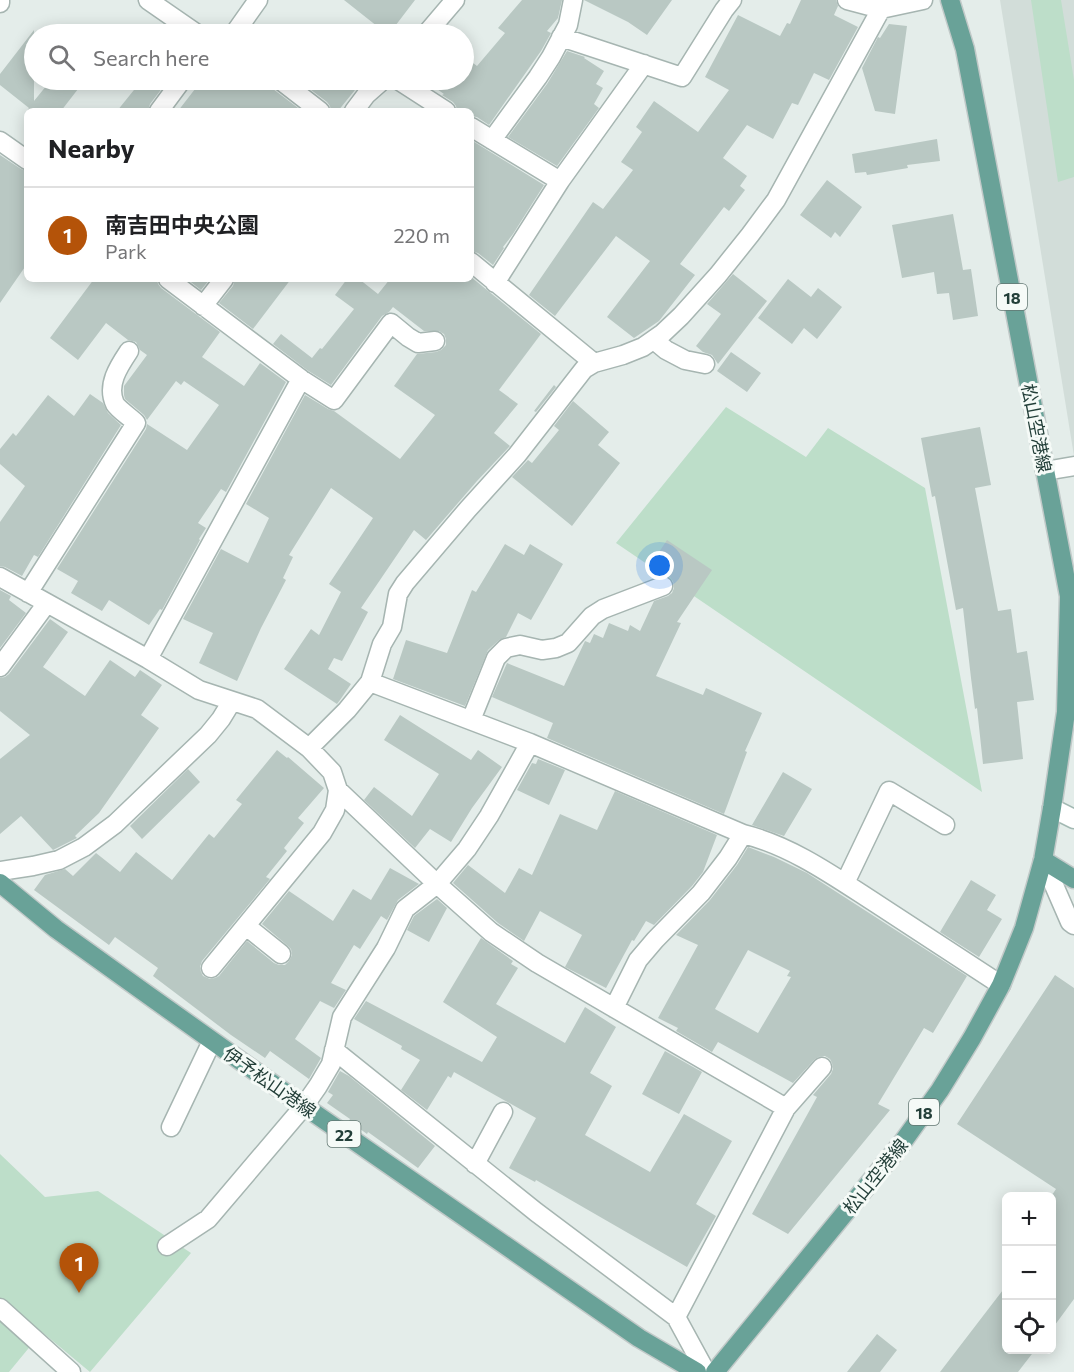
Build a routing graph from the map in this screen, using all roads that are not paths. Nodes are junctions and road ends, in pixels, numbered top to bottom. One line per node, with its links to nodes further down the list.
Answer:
1 (148, 0): 10 (street)
2 (258, 0): 11 (street)
3 (455, 0): 12 (street)
4 (573, 0): 13 (street)
5 (732, 0): 14 (street)
6 (847, 0): 9 (street)
7 (923, 0): 9 (street)
8 (950, 0): 40 (main road, 松山空港線 / 18)
9 (881, 9): 33 (street)
10 (182, 24)
11 (241, 24)
12 (435, 24)
13 (561, 37): 14 (street); 24 (street)
14 (644, 64): 27 (street)
15 (175, 90): 19 (street)
16 (292, 90): 20 (street)
17 (372, 90): 21 (street)
18 (413, 90): 22 (street)
19 (161, 108)
20 (316, 108)
21 (356, 108)
22 (441, 108)
23 (474, 129): 24 (street)
24 (492, 140): 27 (street)
25 (0, 141): 26 (street)
26 (24, 157)
27 (560, 181): 31 (street)
28 (474, 265): 31 (street)
29 (172, 282): 32 (street)
30 (222, 282): 32 (street)
31 (495, 283): 36 (street)
32 (203, 306): 38 (street)
33 (654, 340): 36 (street); 37 (street)
34 (435, 341): 38 (street)
35 (129, 351): 43 (street)
36 (594, 363): 48 (street)
37 (705, 364)
38 (301, 379): 46 (street)
39 (1074, 466): 40 (street)
40 (1045, 471): 44 (main road, 松山空港線 / 18)
41 (0, 577): 43 (street)
42 (663, 586): 50 (street)
43 (28, 593): 45 (street)
44 (1072, 596): 54 (main road, 松山空港線 / 18)
45 (47, 603): 46 (street); 47 (street)
46 (148, 659): 49 (street)
47 (0, 667)
48 (370, 682): 50 (street); 52 (street)
49 (232, 701): 52 (street); 59 (street)
50 (471, 720): 51 (street)
51 (530, 743): 57 (street); 63 (street)
52 (309, 748): 53 (street)
53 (338, 790): 63 (street); 65 (street)
54 (1052, 808): 55 (street); 58 (main road, 松山空港線 / 18)
55 (1074, 819)
56 (945, 825): 62 (street)
57 (743, 834): 62 (street); 69 (street)
58 (1043, 860): 60 (main road); 64 (street); 68 (main road, 松山空港線 / 18)
59 (0, 871)
60 (1074, 879)
61 (0, 883): 70 (main road, 伊予松山港線 / 22)
62 (845, 883): 68 (street)
63 (437, 884): 69 (street); 71 (street)
64 (1074, 925)
65 (246, 926): 66 (street); 67 (street)
66 (281, 954)
67 (211, 968)
68 (1001, 985): 84 (main road, 松山空港線 / 18)
69 (614, 1008): 74 (street)
70 (212, 1041): 73 (main road, 伊予松山港線 / 22); 76 (street)
71 (334, 1050): 73 (street); 77 (street)
72 (822, 1067): 74 (street)
73 (304, 1106): 78 (street); 82 (main road, 伊予松山港線 / 22)
74 (786, 1108): 80 (street)
75 (503, 1112): 77 (street)
76 (171, 1126)
77 (476, 1164): 80 (street)
78 (167, 1246)
79 (0, 1308): 81 (street)
80 (676, 1317): 83 (street)
81 (71, 1372)
82 (697, 1372)
83 (706, 1372)
84 (716, 1372)

